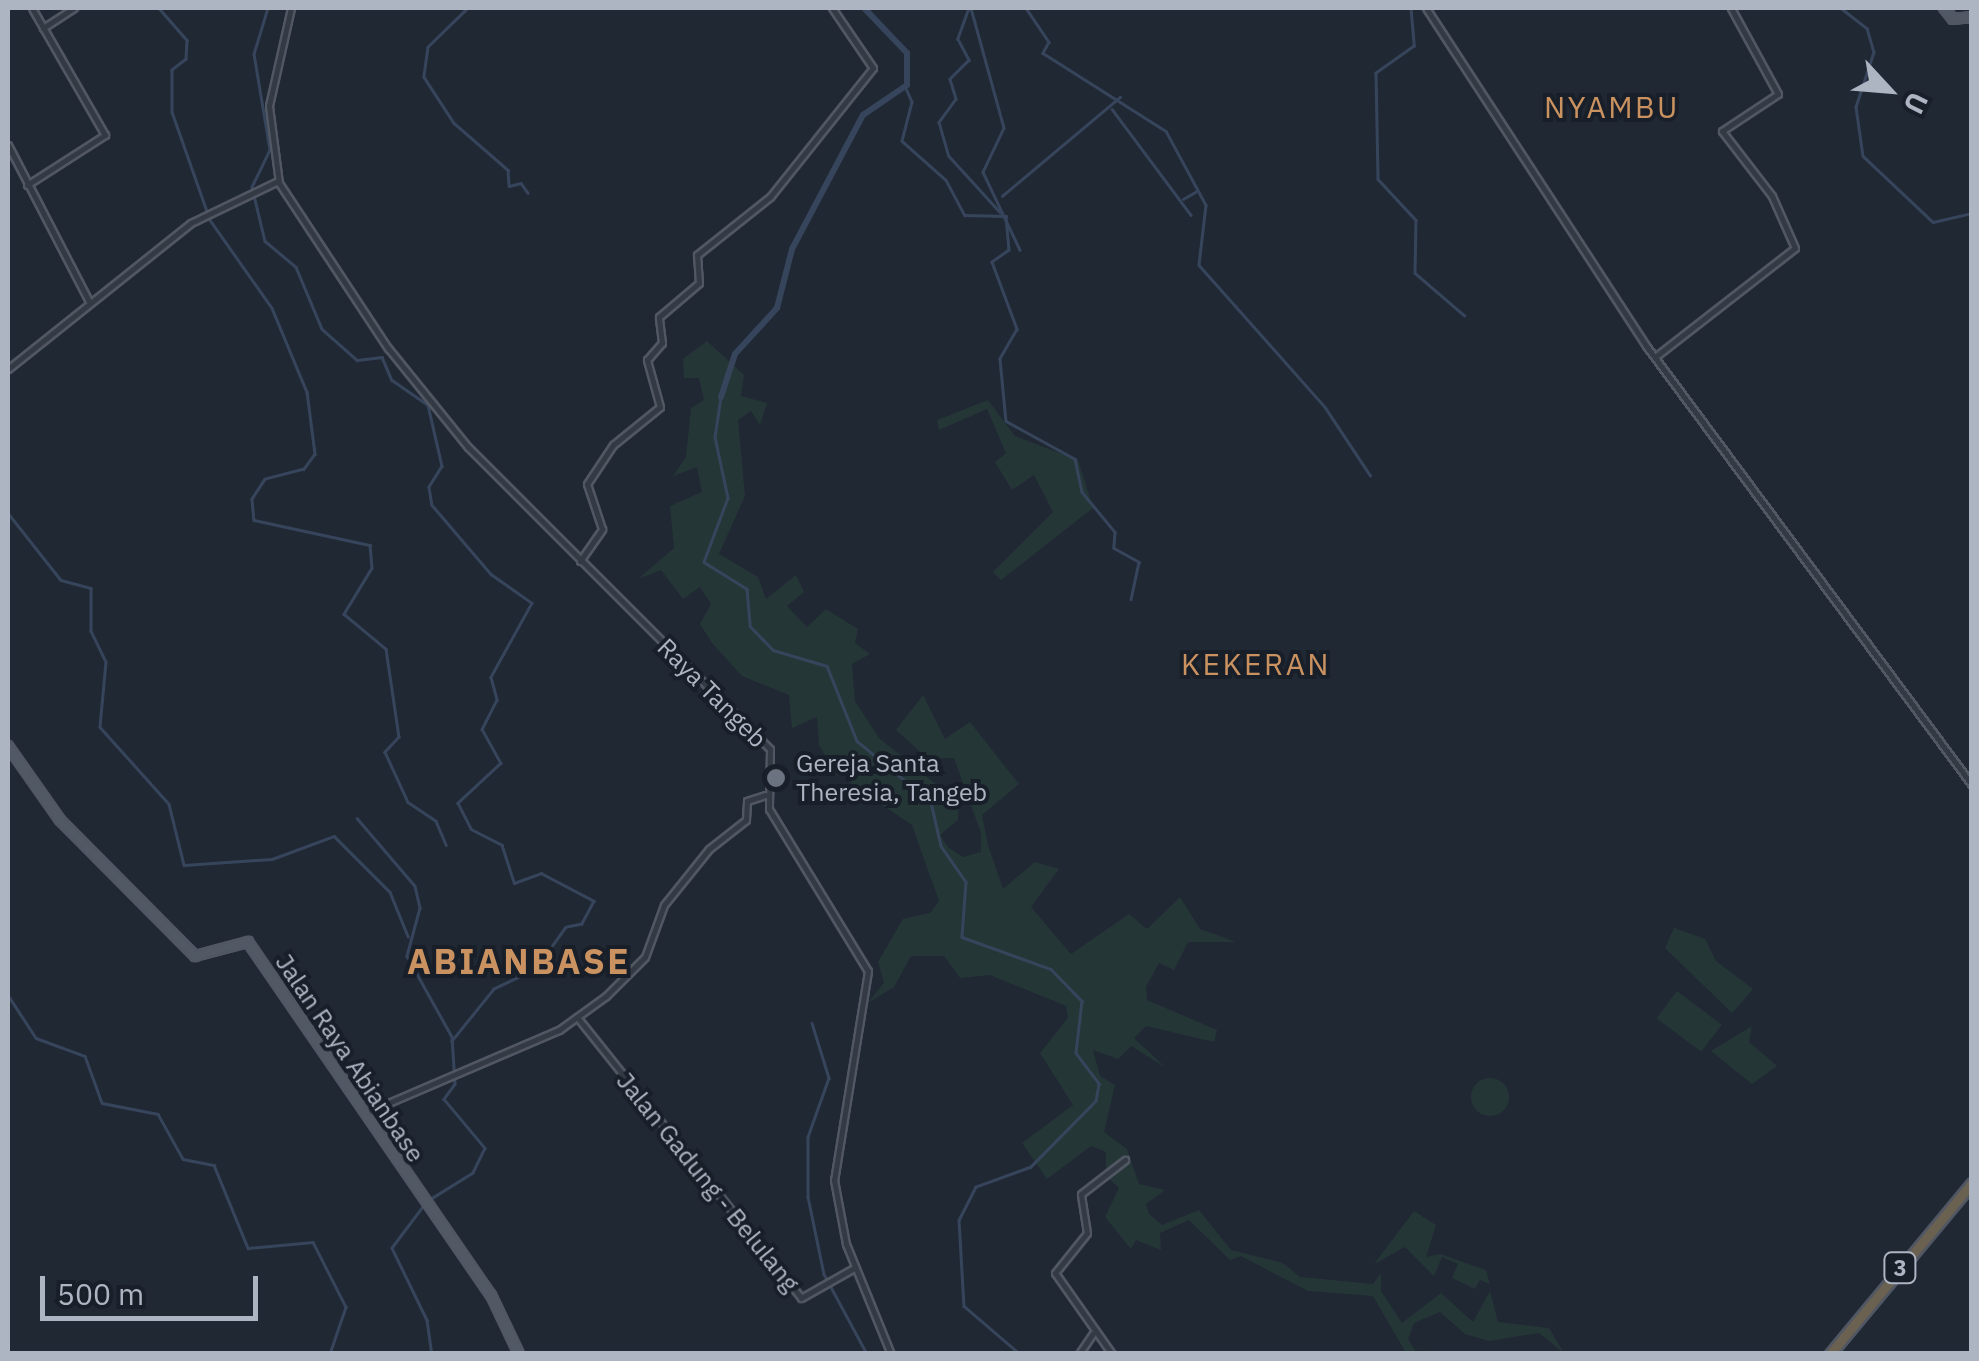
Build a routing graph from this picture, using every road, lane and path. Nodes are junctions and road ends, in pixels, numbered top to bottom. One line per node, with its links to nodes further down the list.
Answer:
1 (32, 8): 9 (street)
2 (74, 8): 9 (street)
3 (291, 8): 11 (street)
4 (832, 8): 16 (street)
5 (1426, 8): 14 (street)
6 (1731, 8): 14 (street)
7 (1944, 8): 8 (main road)
8 (1972, 17)
9 (42, 29): 12 (street)
10 (8, 145): 12 (street)
11 (278, 180): 13 (street); 16 (street, Raya Tangeb)
12 (27, 185): 13 (street)
13 (90, 301): 15 (street)
14 (1655, 358): 18 (street)
15 (8, 369)
16 (580, 561): 19 (street, Raya Tangeb)
17 (8, 746): 21 (main road, Jalan Raya Abianbase)
18 (1972, 785)
19 (765, 795): 20 (street); 24 (street)
20 (577, 1018): 21 (street); 24 (street, Jalan Gadung - Belulang)
21 (362, 1115): 26 (main road, Jalan Raya Abianbase)
22 (1125, 1160): 25 (street)
23 (1972, 1183): 30 (highway, 3)
24 (854, 1268): 27 (street)
25 (1093, 1333): 28 (street); 29 (street)
26 (518, 1354)
27 (891, 1354)
28 (1079, 1354)
29 (1112, 1354)
30 (1830, 1354)

